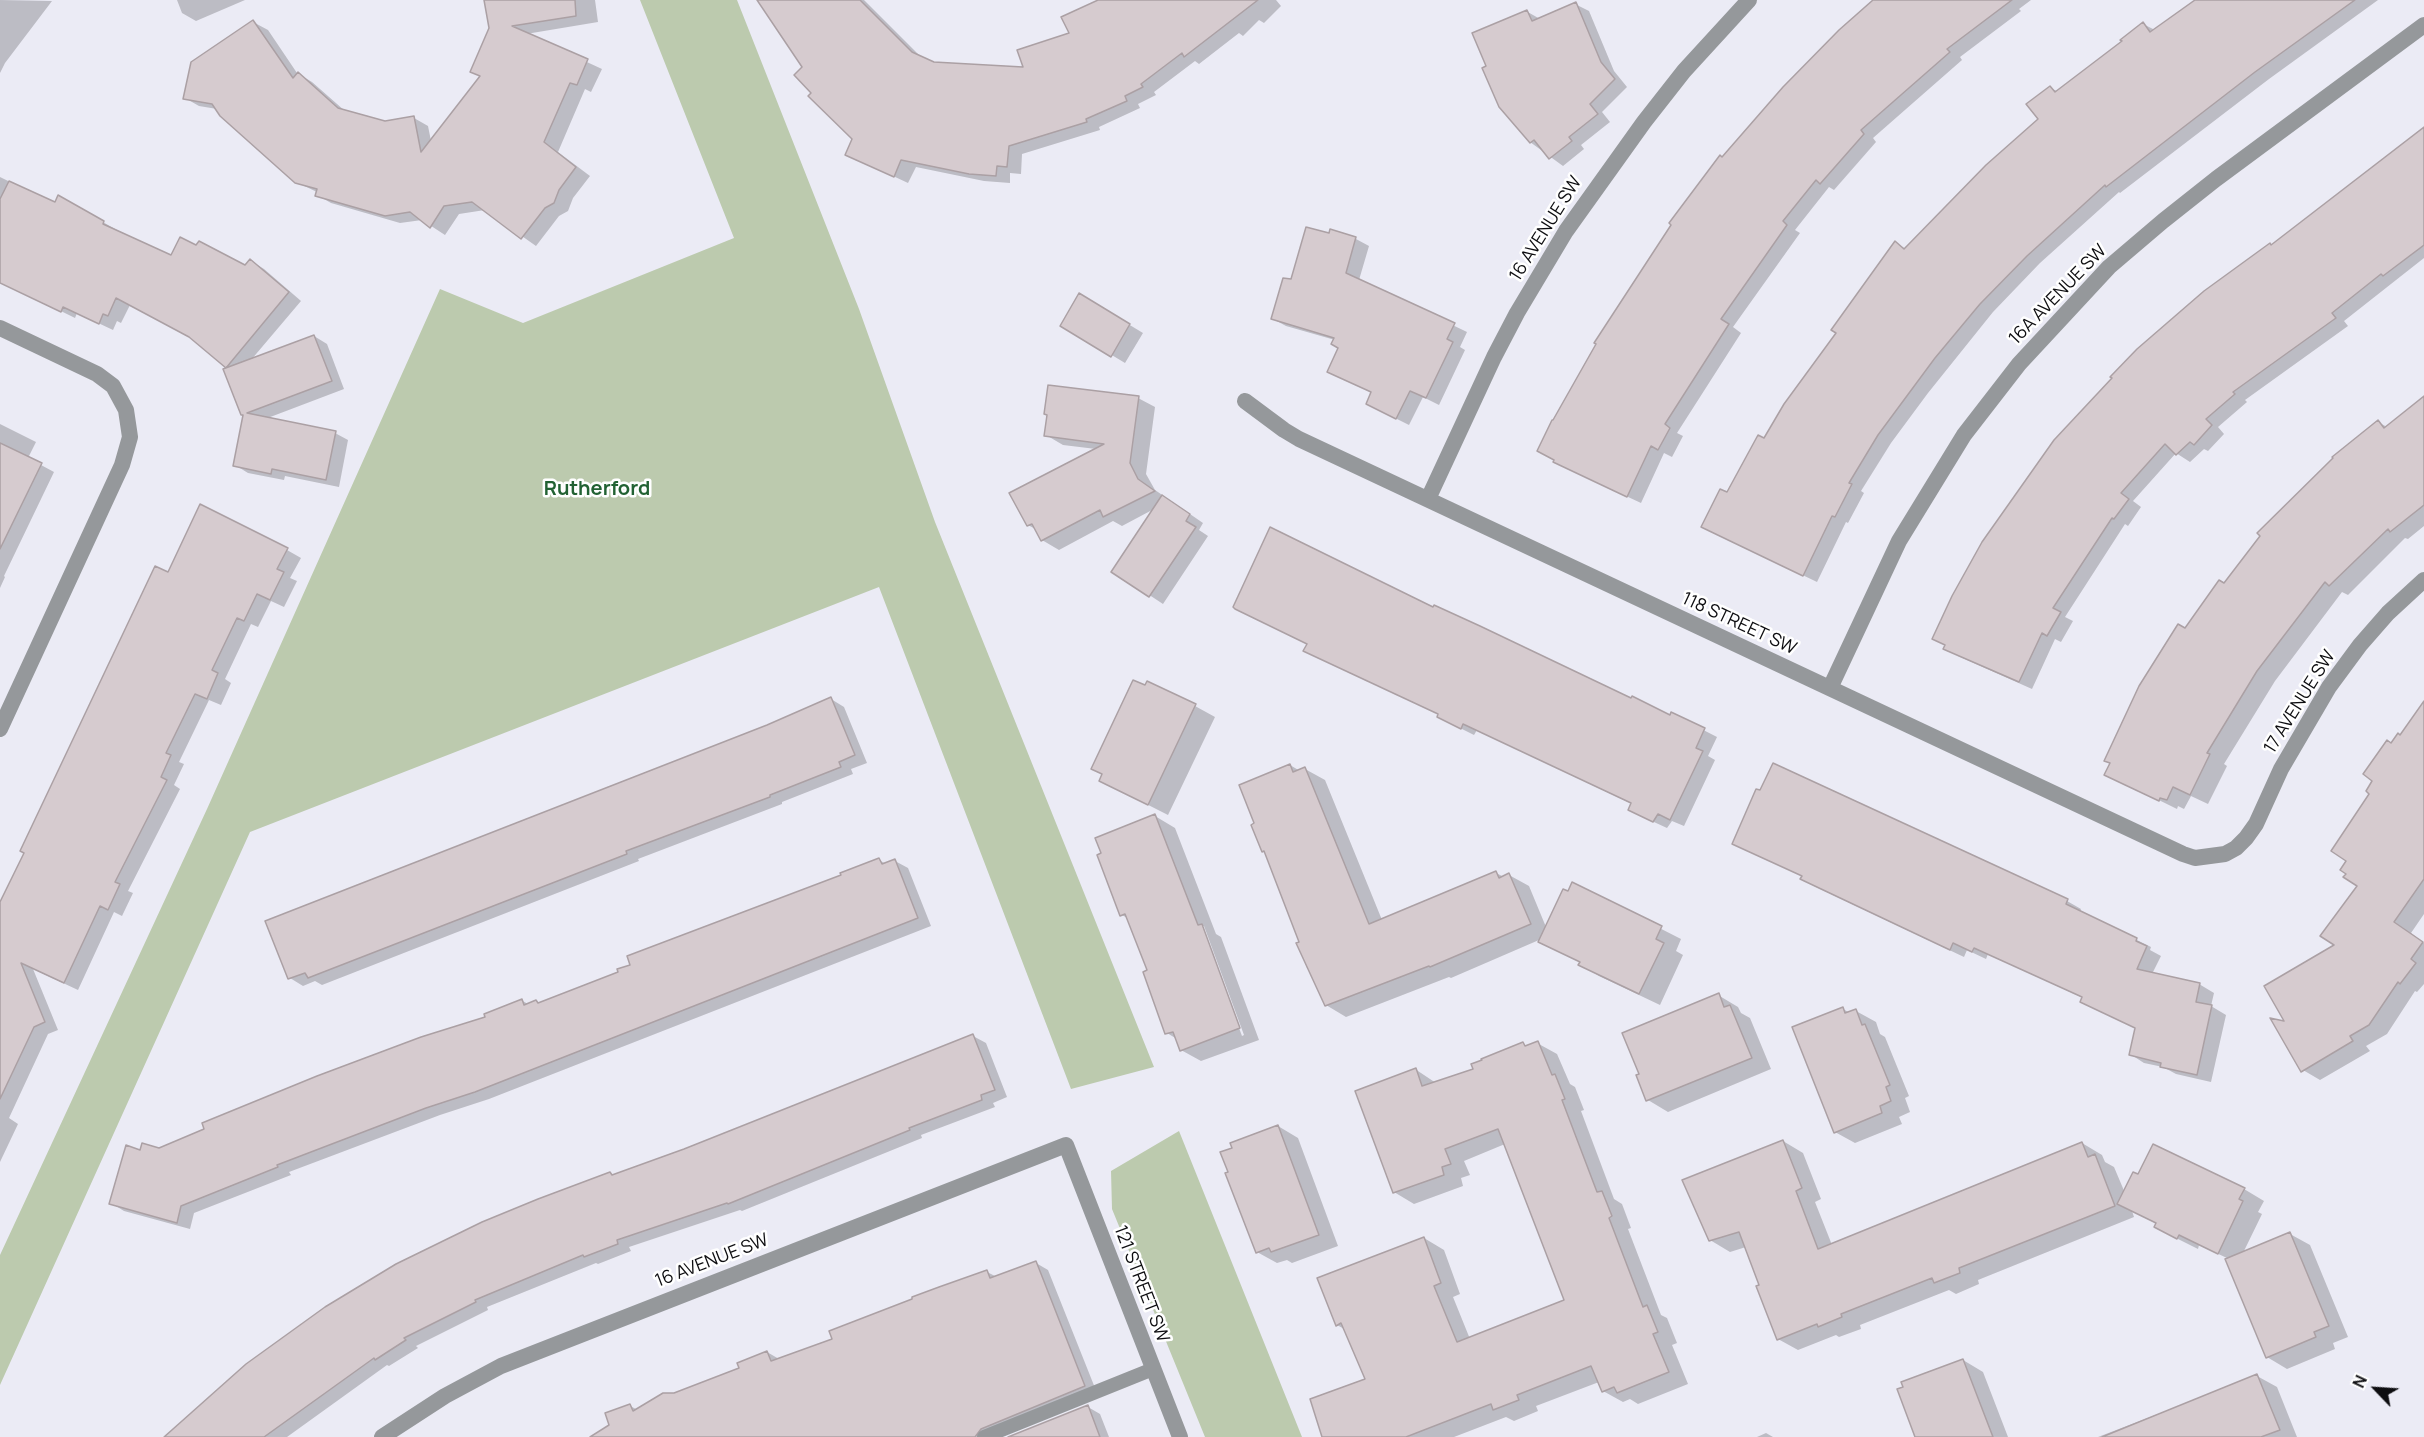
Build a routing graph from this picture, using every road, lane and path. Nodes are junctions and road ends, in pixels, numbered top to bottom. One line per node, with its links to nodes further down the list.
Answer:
1 (1740, 3): 5 (street, 16 AVENUE SW)
2 (2424, 25): 7 (street, 16A AVENUE SW)
3 (0, 328): 8 (street)
4 (1245, 401): 5 (street, 118 STREET SW)
5 (1428, 499): 7 (street, 118 STREET SW)
6 (2424, 580): 9 (street, 17 AVENUE SW)
7 (1830, 688): 9 (street, 118 STREET SW)
8 (0, 729)
9 (2225, 854)
10 (1066, 1145): 11 (street, 121 STREET SW); 12 (street, 16 AVENUE SW)
11 (1153, 1370): 13 (lane); 14 (street, 121 STREET SW)
12 (382, 1437)
13 (984, 1437)
14 (1180, 1437)

